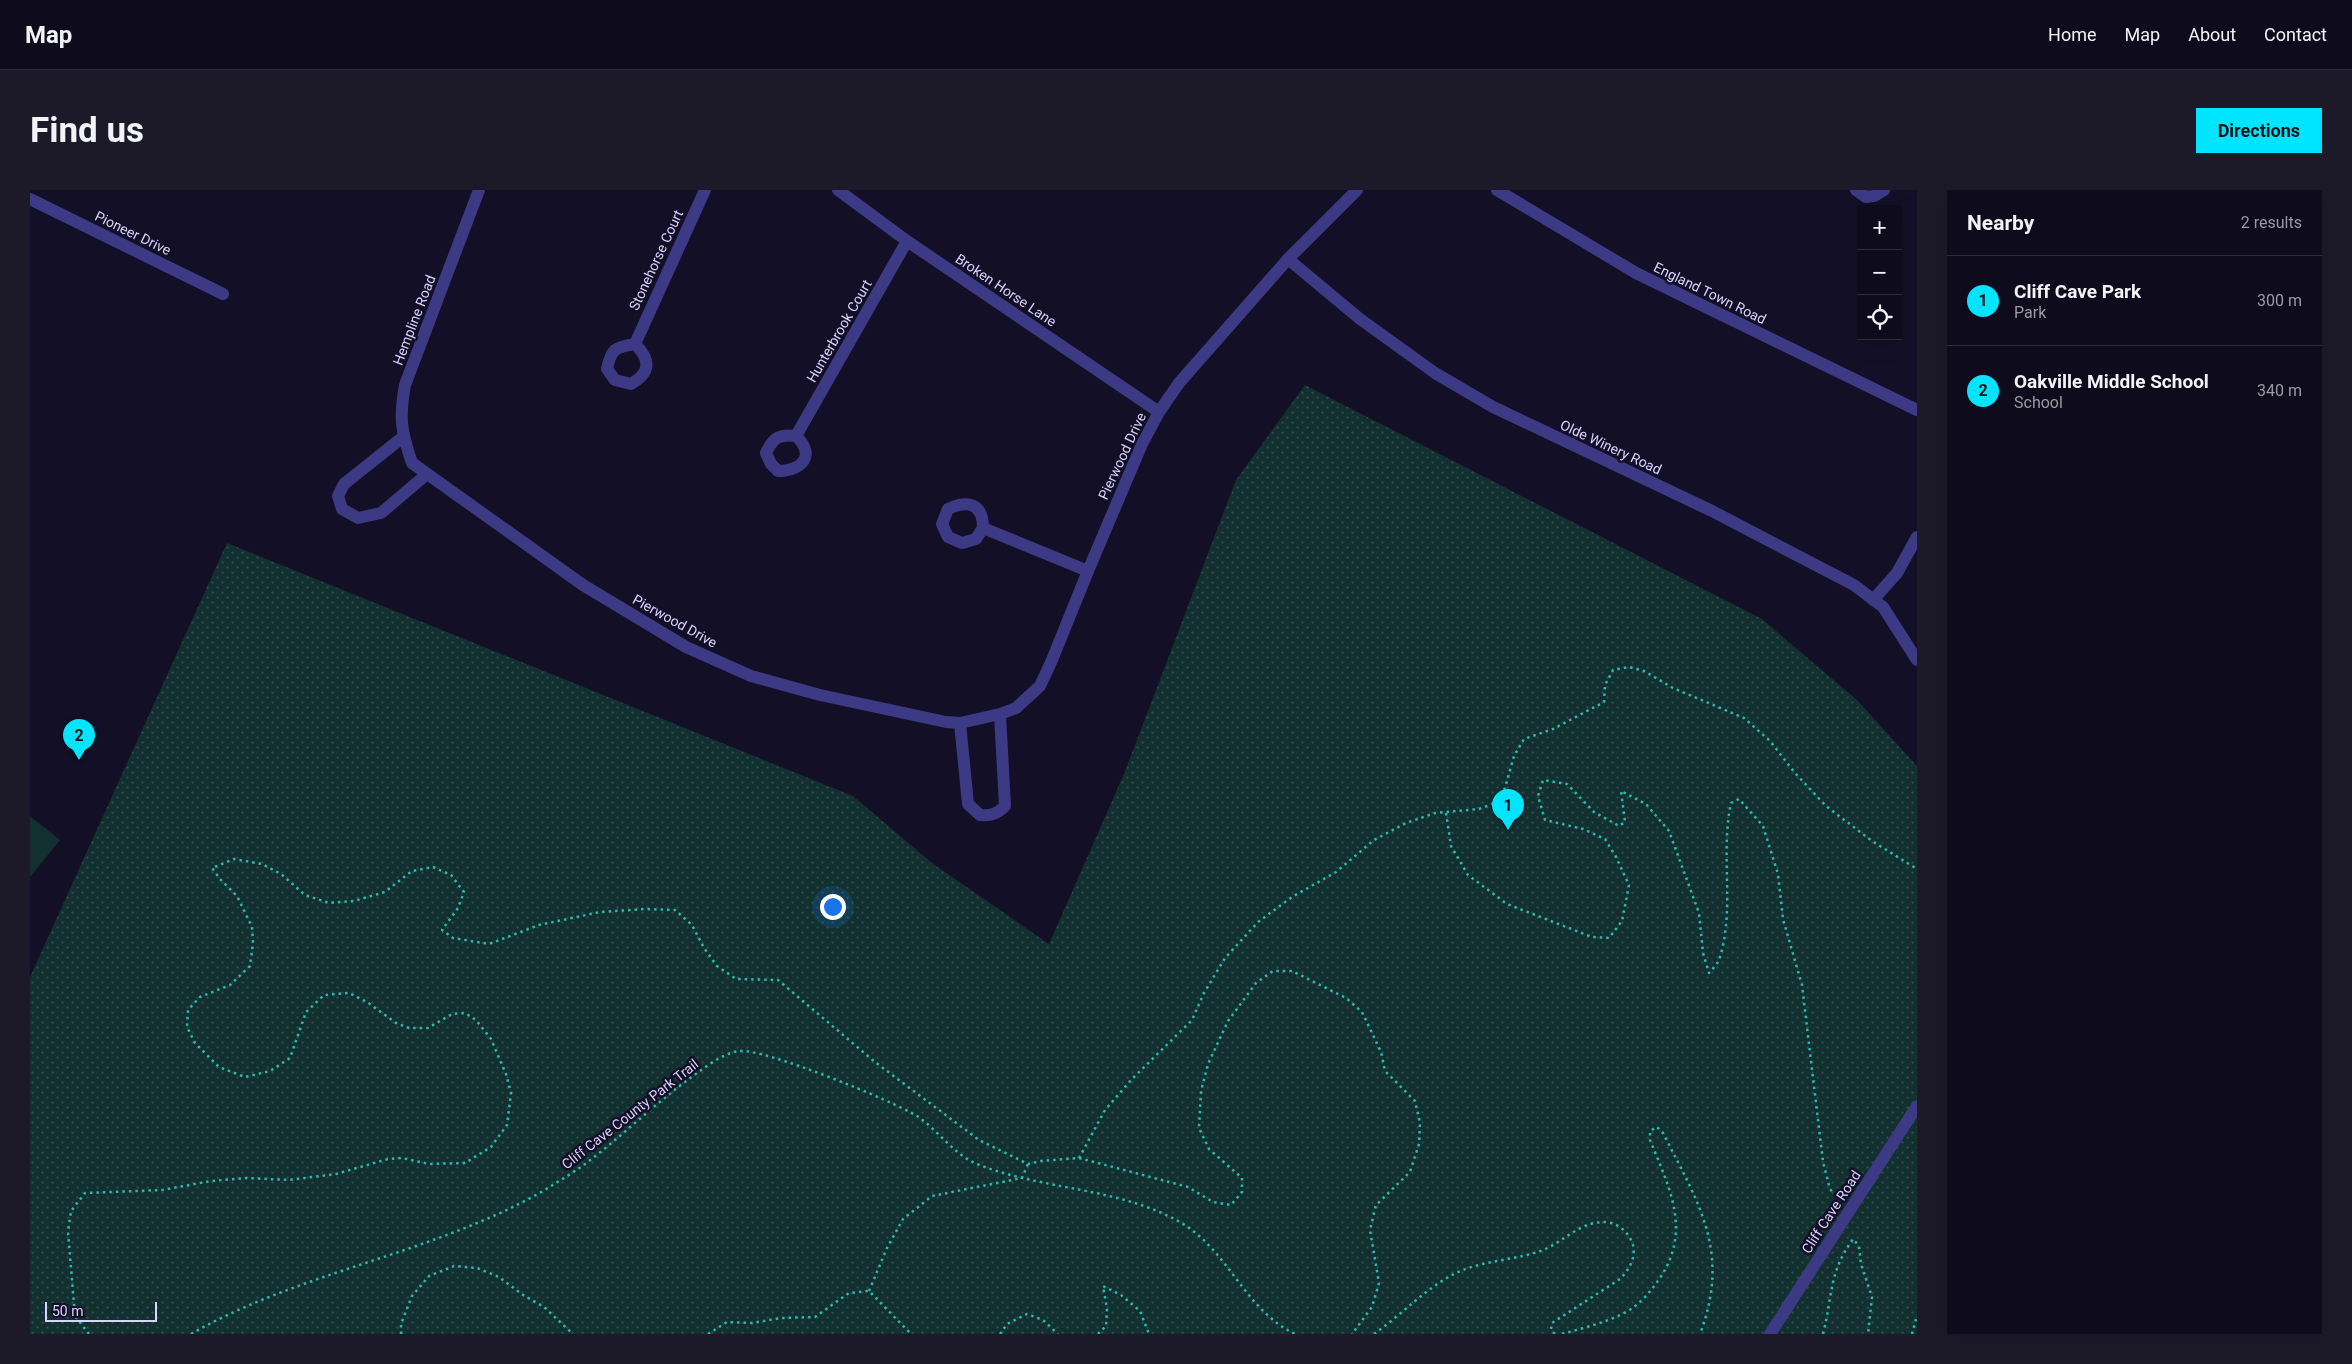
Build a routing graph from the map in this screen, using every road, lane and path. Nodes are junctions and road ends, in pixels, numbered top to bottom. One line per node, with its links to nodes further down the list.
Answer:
1 (479, 190): 16 (street, Hempline Road)
2 (705, 190): 12 (street, Stonehorse Court)
3 (838, 190): 9 (street, Broken Horse Lane)
4 (1357, 190): 10 (street, Pierwood Drive)
5 (1497, 190): 13 (street, England Town Road)
6 (1856, 190): 7 (street)
7 (1884, 190)
8 (30, 199): 11 (street, Pioneer Drive)
9 (907, 241): 14 (street, Broken Horse Lane); 15 (street, Hunterbrook Court)
10 (1288, 259): 14 (street, Pierwood Drive); 22 (street, Olde Winery Road)
11 (223, 294)
12 (634, 344)
13 (1917, 410)
14 (1159, 412): 21 (street, Pierwood Drive)
15 (796, 436)
16 (402, 437): 17 (street, Hempline Road); 18 (street)
17 (412, 463): 18 (street, Pierwood Drive)
18 (427, 474): 25 (street, Pierwood Drive)
19 (983, 528): 21 (street)
20 (1917, 537): 22 (street)
21 (1088, 571): 24 (street, Pierwood Drive)
22 (1873, 600): 23 (street, Olde Winery Road)
23 (1917, 660)
24 (1000, 714): 25 (street, Pierwood Drive); 25 (street)
25 (960, 722)
26 (1446, 813): 27 (path); 29 (path); 32 (path)
27 (1917, 869)
28 (1917, 1106): 32 (street, Cliff Cave Road)
29 (1079, 1158): 30 (path); 46 (path)
30 (1028, 1164): 31 (path); 35 (path)
31 (1022, 1178): 33 (path); 36 (path, Cliff Cave County Park Trail); 45 (path, Cliff Cave County Park Trail)
32 (1849, 1212): 51 (street, Cliff Cave Road)
33 (869, 1291): 39 (path); 40 (path)
34 (1917, 1315): 54 (path)
35 (89, 1334)
36 (191, 1334)
37 (402, 1334): 38 (path)
38 (573, 1334)
39 (708, 1334)
40 (911, 1334)
41 (1000, 1334): 42 (path)
42 (1058, 1334)
43 (1098, 1334): 44 (path)
44 (1149, 1334)
45 (1295, 1334)
46 (1352, 1334)
47 (1374, 1334): 48 (path)
48 (1555, 1334)
49 (1562, 1334): 50 (path)
50 (1700, 1334)
51 (1770, 1334)
52 (1823, 1334): 53 (path)
53 (1868, 1334)
54 (1912, 1334)

